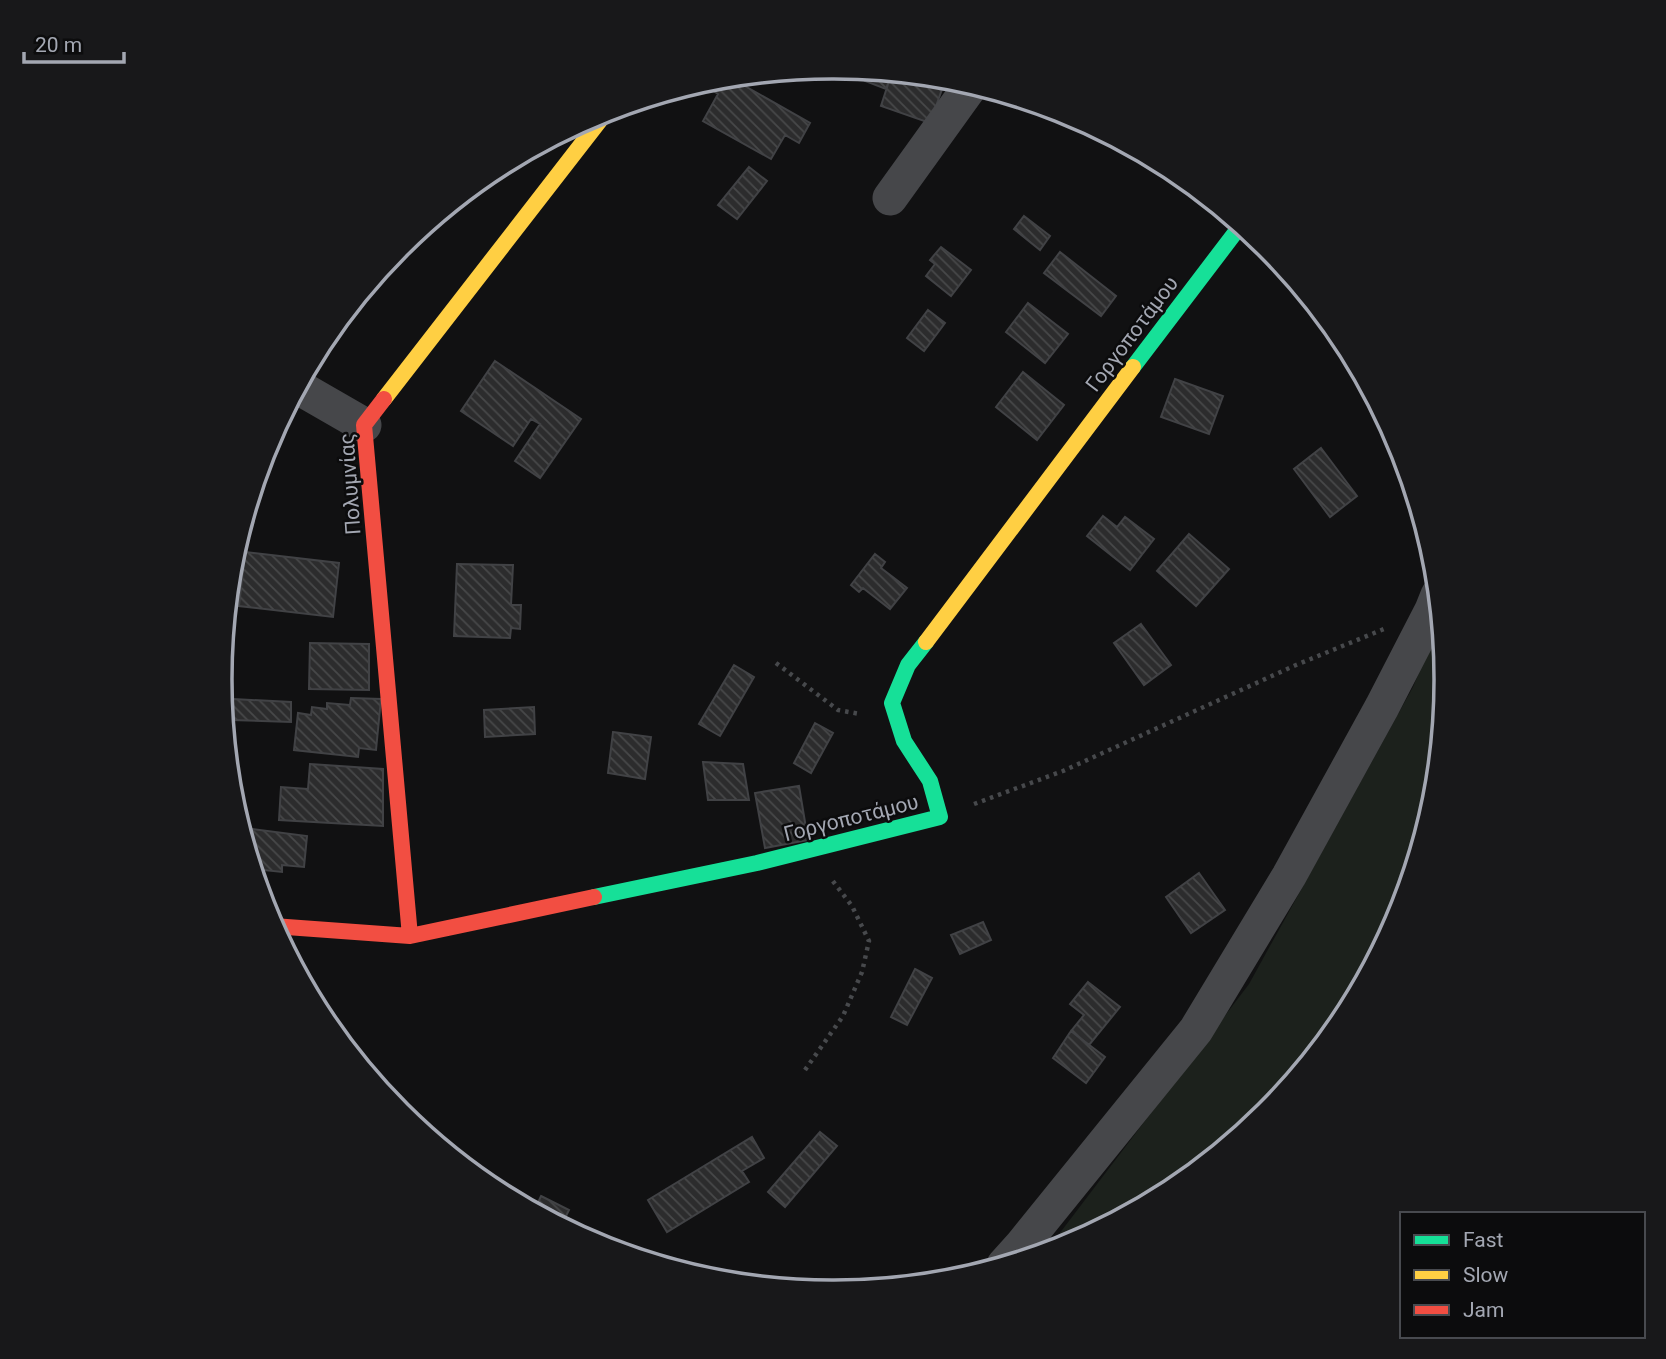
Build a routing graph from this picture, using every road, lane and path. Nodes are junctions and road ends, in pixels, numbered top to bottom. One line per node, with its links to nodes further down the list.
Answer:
1 (965, 94): 3 (street)
2 (594, 128): 6 (street, Πολυμνίας)
3 (890, 198)
4 (1235, 233): 10 (street, Γοργοποτάμου)
5 (306, 392): 6 (street)
6 (364, 425): 14 (street, Πολυμνίας)
7 (1429, 606): 11 (path)
8 (1430, 613): 16 (street)
9 (776, 663): 10 (path)
10 (896, 715): 11 (street, Γοργοποτάμου)
11 (940, 817): 12 (street, Γοργοποτάμου)
12 (808, 849): 14 (street, Γοργοποτάμου); 15 (path)
13 (286, 927): 14 (street, Γοργοποτάμου)
14 (410, 936)
15 (805, 1070)
16 (1015, 1251)

